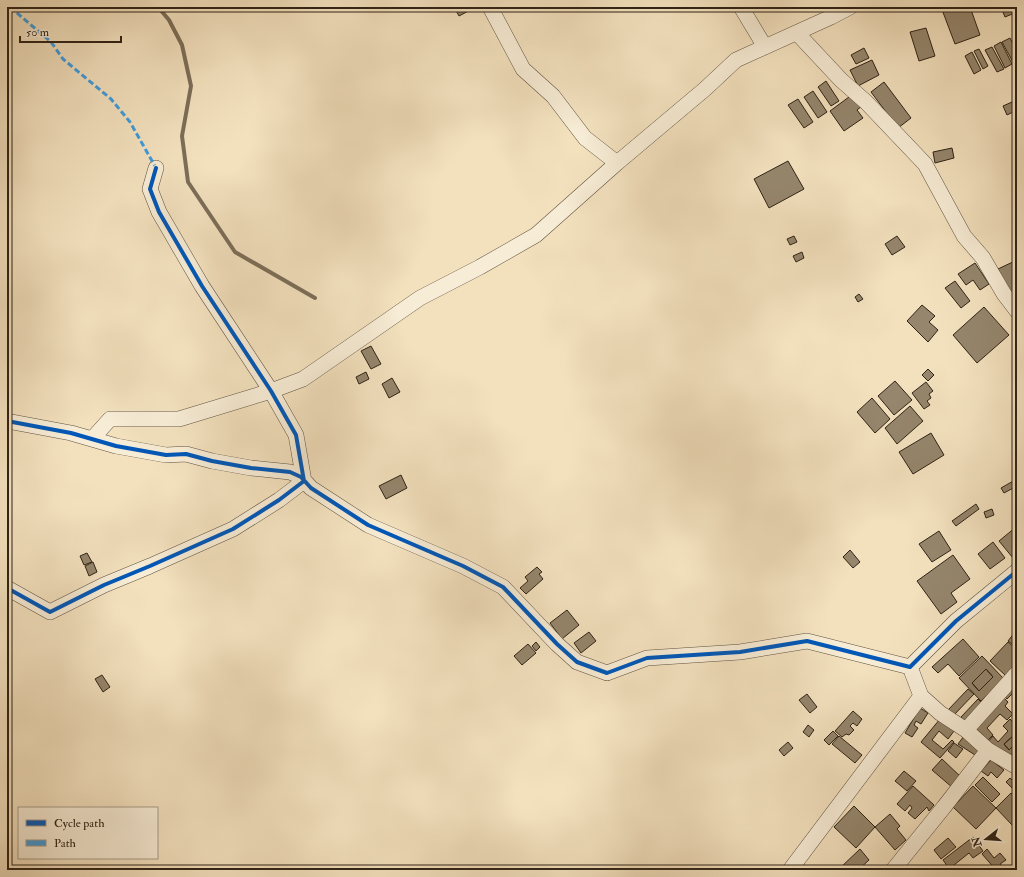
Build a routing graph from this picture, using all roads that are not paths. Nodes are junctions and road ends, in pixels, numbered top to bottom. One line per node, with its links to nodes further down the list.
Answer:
1 (490, 7): 6 (street)
2 (741, 7): 5 (street)
3 (850, 7): 4 (street)
4 (797, 33): 5 (street); 8 (street)
5 (765, 47): 6 (street)
6 (617, 163): 9 (street)
7 (156, 168): 9 (street)
8 (1017, 311)
9 (271, 392): 11 (street); 12 (street)
10 (7, 422): 11 (street)
11 (92, 439): 12 (street)
12 (304, 481): 14 (street); 15 (street)
13 (1017, 572): 15 (street)
14 (7, 588)
15 (910, 667): 17 (street)
16 (1017, 673): 18 (street)
17 (921, 696): 18 (street); 21 (street)
18 (966, 730): 19 (street)
19 (988, 750): 20 (street); 22 (street)
20 (1017, 767)
21 (790, 870)
22 (893, 870)

